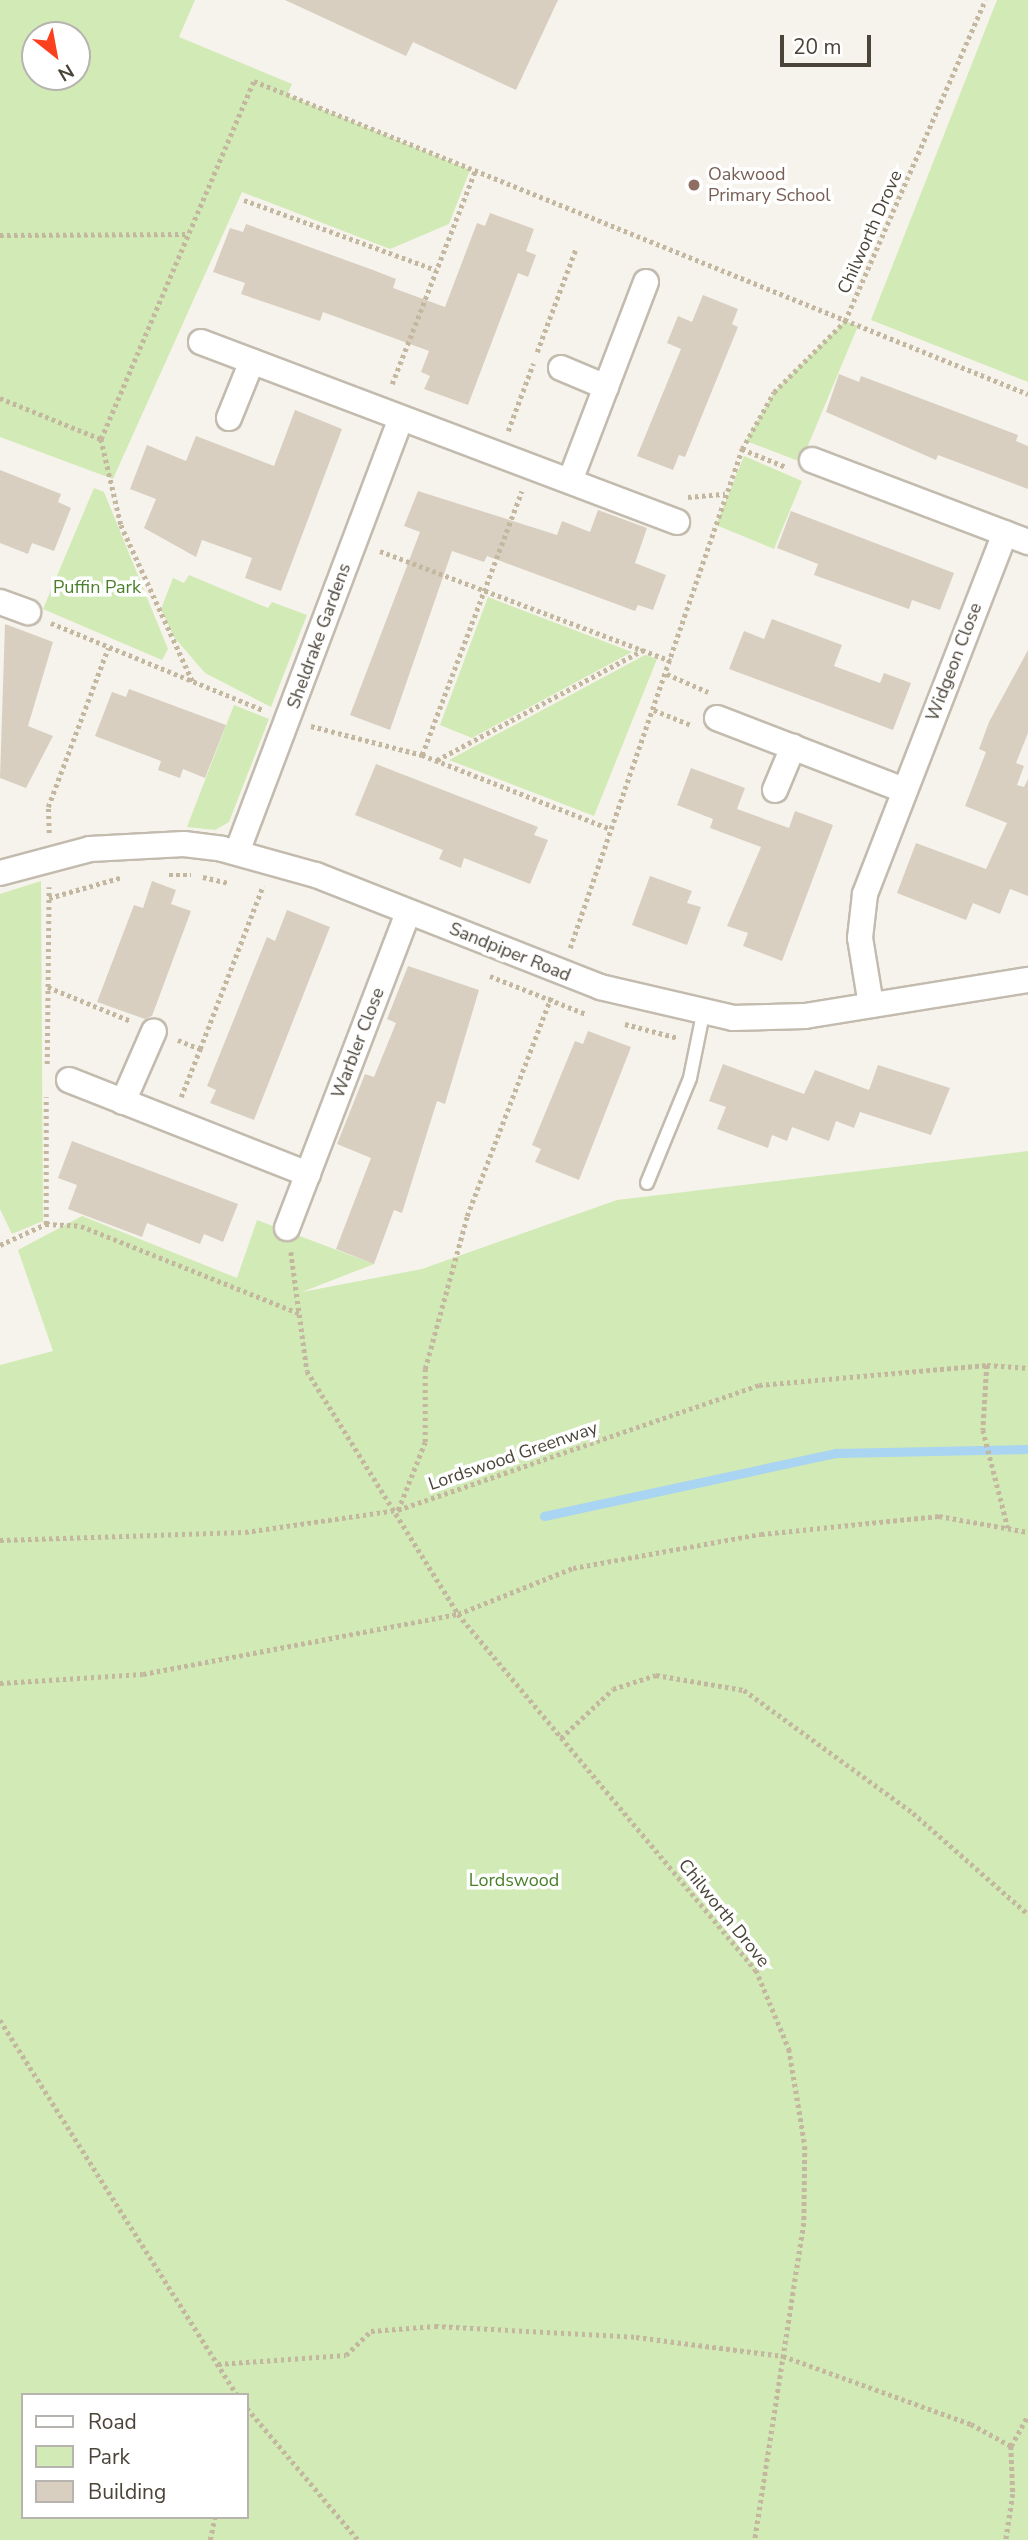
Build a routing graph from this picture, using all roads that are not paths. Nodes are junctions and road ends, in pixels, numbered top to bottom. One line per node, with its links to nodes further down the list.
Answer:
1 (646, 282): 5 (street)
2 (201, 342): 3 (street)
3 (252, 362): 6 (street); 7 (street)
4 (561, 368): 5 (street)
5 (607, 387): 9 (street)
6 (391, 415): 9 (street); 19 (street, Sheldrake Gardens)
7 (229, 418)
8 (812, 460): 11 (street)
9 (570, 481): 10 (street)
10 (677, 522)
11 (1004, 533): 12 (street); 18 (street, Widgeon Close)
12 (1028, 542)
13 (0, 602): 14 (street)
14 (28, 612)
15 (717, 718): 16 (street)
16 (793, 747): 17 (street); 18 (street)
17 (775, 790)
18 (904, 790): 23 (street, Widgeon Close)
19 (237, 852): 20 (street, Sandpiper Road); 21 (street, Sandpiper Road)
20 (0, 873)
21 (408, 912): 24 (street, Sandpiper Road); 28 (street, Warbler Close)
22 (1028, 980): 23 (street, Sandpiper Road)
23 (871, 1005): 24 (street, Sandpiper Road)
24 (703, 1014): 29 (lane)
25 (155, 1031): 27 (street)
26 (69, 1080): 27 (street)
27 (123, 1102): 28 (street)
28 (308, 1174): 30 (street, Warbler Close)
29 (647, 1183)
30 (287, 1228)

